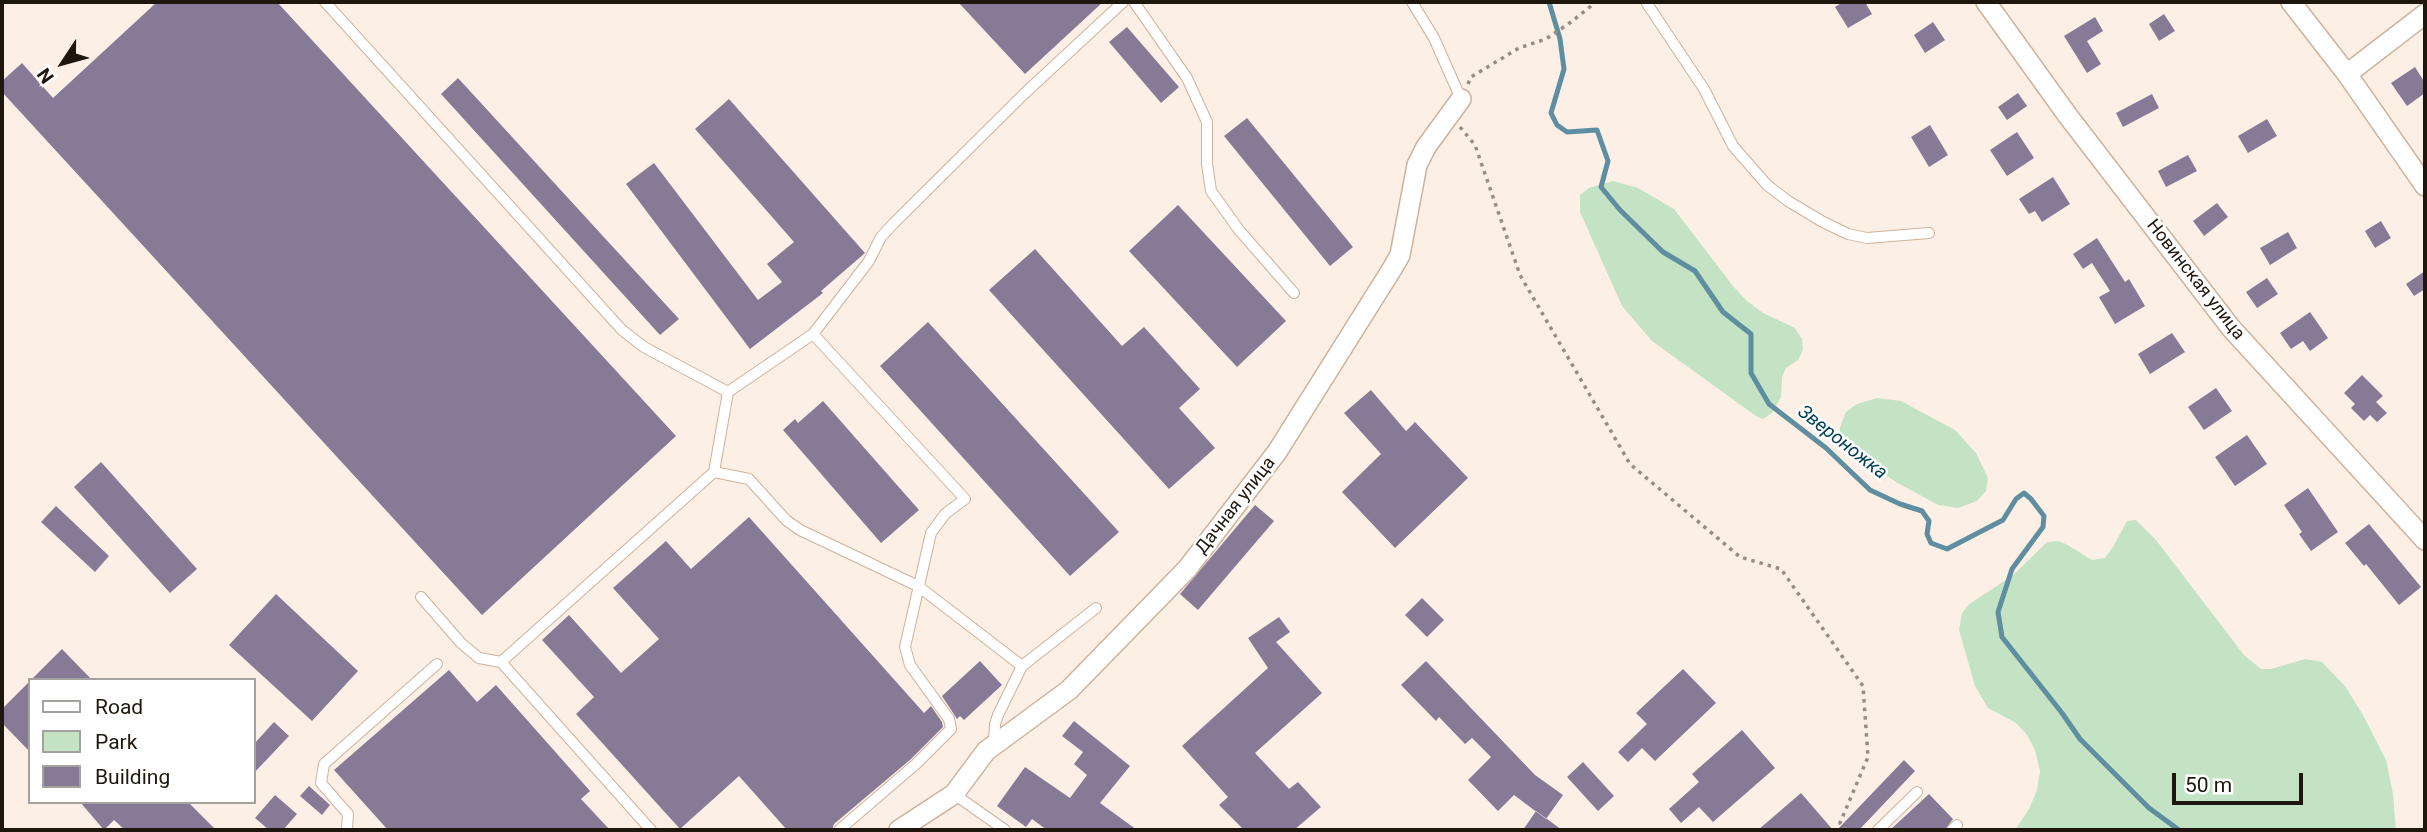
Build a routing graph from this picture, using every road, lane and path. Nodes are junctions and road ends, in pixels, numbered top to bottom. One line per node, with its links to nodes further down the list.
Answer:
1 (325, 2): 17 (lane)
2 (1123, 2): 16 (lane)
3 (1134, 2): 15 (lane)
4 (1412, 2): 11 (lane)
5 (1597, 2): 11 (path)
6 (1646, 2): 14 (lane)
7 (1986, 2): 19 (street, Новинская улица)
8 (2291, 2): 10 (street)
9 (2425, 15): 10 (street)
10 (2347, 74): 13 (street)
11 (1461, 99): 12 (street, Дачная улица)
12 (1449, 115): 26 (street, Дачная улица); 34 (path)
13 (2425, 186)
14 (1929, 233)
15 (1294, 293)
16 (813, 334): 17 (lane); 20 (lane)
17 (728, 392): 18 (lane)
18 (714, 472): 20 (lane); 23 (lane)
19 (2425, 540)
20 (918, 586): 25 (lane); 31 (lane)
21 (421, 597): 23 (lane)
22 (1096, 608): 25 (lane)
23 (501, 662): 30 (lane)
24 (437, 664): 29 (lane)
25 (1021, 666): 26 (lane)
26 (994, 744): 28 (street, Дачная улица)
27 (1917, 792): 35 (lane)
28 (954, 794): 32 (street, Дачная улица); 33 (lane)
29 (347, 830)
30 (651, 830)
31 (839, 830)
32 (899, 830)
33 (1005, 830)
34 (1847, 830)
35 (1878, 830)

